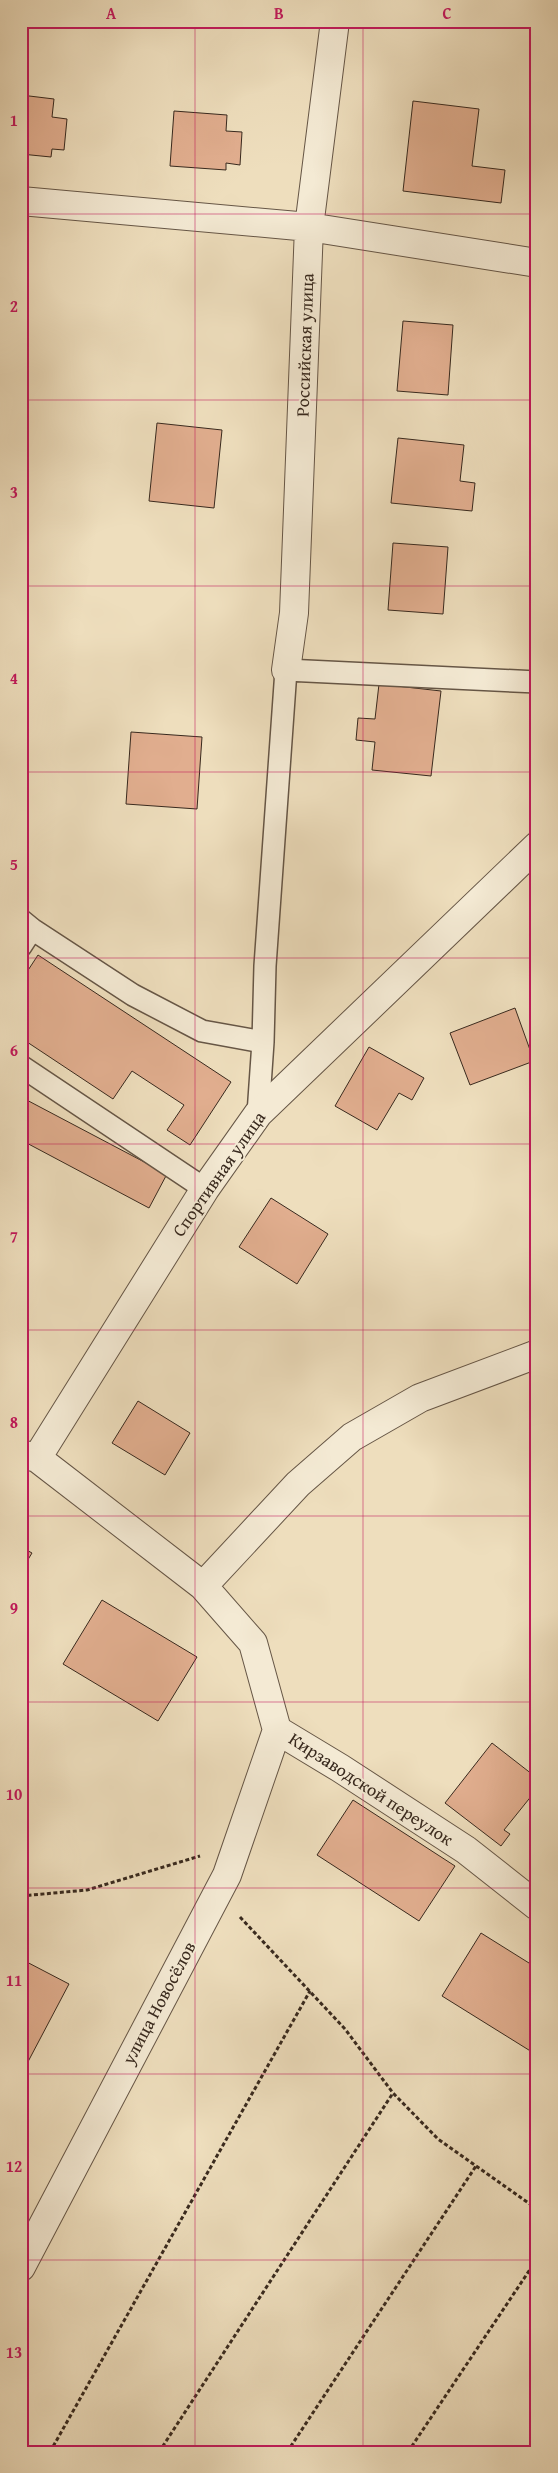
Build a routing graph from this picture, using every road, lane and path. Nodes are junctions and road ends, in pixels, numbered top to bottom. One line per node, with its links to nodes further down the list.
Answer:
1 (334, 21): 3 (street, Российская улица)
2 (21, 201): 3 (street)
3 (309, 227): 4 (street); 5 (street, Российская улица)
4 (537, 263)
5 (286, 670): 6 (lane); 9 (lane)
6 (537, 682)
7 (537, 846): 11 (street, Спортивная улица)
8 (25, 931): 9 (lane)
9 (263, 1042): 11 (lane)
10 (21, 1066): 12 (lane)
11 (258, 1114): 12 (street, Спортивная улица)
12 (205, 1189): 14 (street, Спортивная улица)
13 (537, 1354): 15 (street)
14 (29, 1456): 15 (street, Кирзаводской переулок)
15 (204, 1586): 16 (street, Кирзаводской переулок)
16 (277, 1730): 17 (street, улица Новосёлов); 20 (street, Кирзаводской переулок)
17 (240, 1840): 18 (street, улица Новосёлов); 19 (path)
18 (217, 1892): 21 (path); 26 (street, улица Новосёлов)
19 (21, 1896)
20 (537, 1906)
21 (310, 1991): 22 (path); 29 (path)
22 (393, 2093): 23 (path); 30 (path)
23 (476, 2166): 24 (path); 31 (path)
24 (537, 2209)
25 (537, 2259): 32 (path)
26 (21, 2268)
27 (21, 2444): 28 (path)
28 (45, 2452)
29 (50, 2452)
30 (159, 2452)
31 (287, 2452)
32 (408, 2452)

